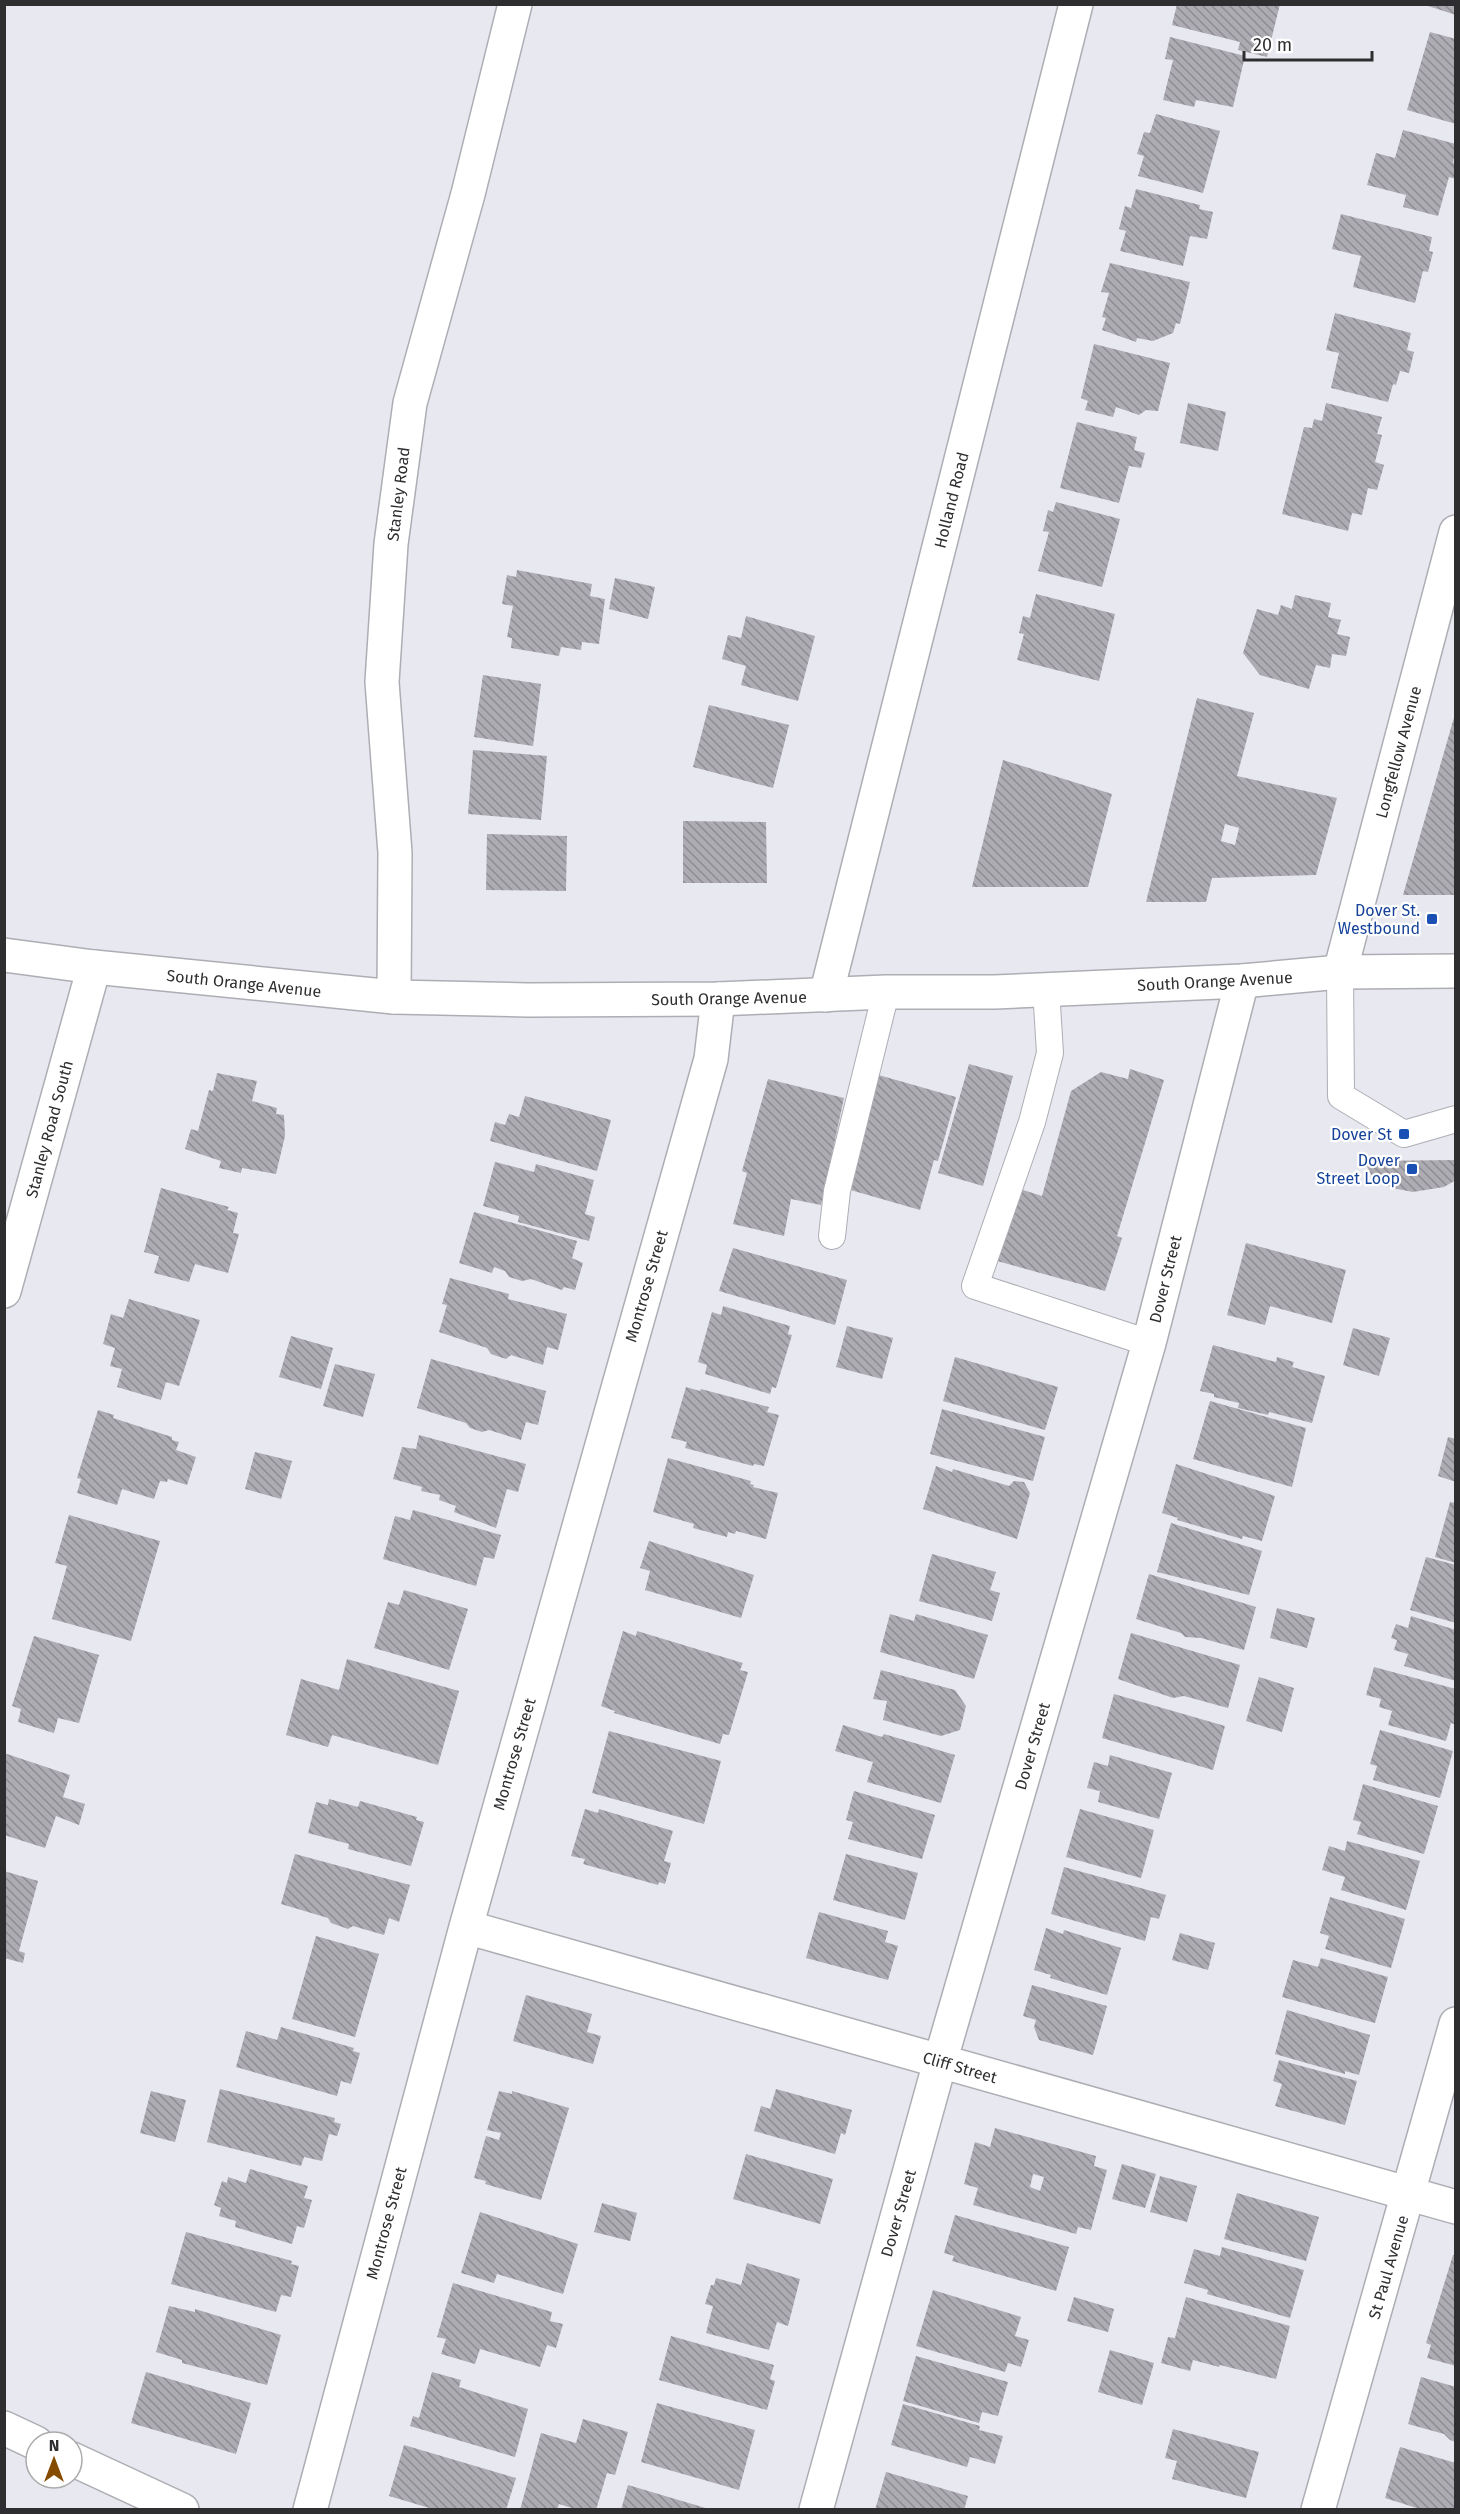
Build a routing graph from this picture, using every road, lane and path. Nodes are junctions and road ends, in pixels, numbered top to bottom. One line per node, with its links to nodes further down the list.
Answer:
1 (515, 4): 12 (street, Stanley Road)
2 (1076, 4): 11 (street, Holland Road)
3 (1455, 532): 7 (street, Longfellow Avenue)
4 (4, 955): 5 (street, South Orange Avenue)
5 (94, 968): 12 (street, South Orange Avenue); 16 (street, Stanley Road South)
6 (1455, 971): 7 (street, South Orange Avenue)
7 (1340, 972): 8 (street, South Orange Avenue); 14 (lane)
8 (1242, 981): 9 (street, South Orange Avenue); 17 (street, Dover Street)
9 (1046, 989): 10 (street, South Orange Avenue); 17 (lane)
10 (886, 992): 11 (street, South Orange Avenue); 15 (lane)
11 (826, 995): 13 (street, South Orange Avenue)
12 (394, 997): 13 (street, South Orange Avenue)
13 (717, 999): 18 (street, Montrose Street)
14 (1455, 1119)
15 (832, 1236)
16 (4, 1291)
17 (1149, 1343): 20 (street, Dover Street)
18 (466, 1926): 20 (street, Cliff Street); 27 (street, Montrose Street)
19 (1455, 2025): 21 (street, St Paul Avenue)
20 (940, 2062): 21 (street, Cliff Street); 28 (street, Dover Street)
21 (1409, 2193): 22 (street, Cliff Street); 29 (street, St Paul Avenue)
22 (1455, 2207)
23 (4, 2428): 24 (street)
24 (24, 2437)
25 (84, 2465): 26 (street)
26 (182, 2510)
27 (310, 2510)
28 (816, 2510)
29 (1318, 2510)

